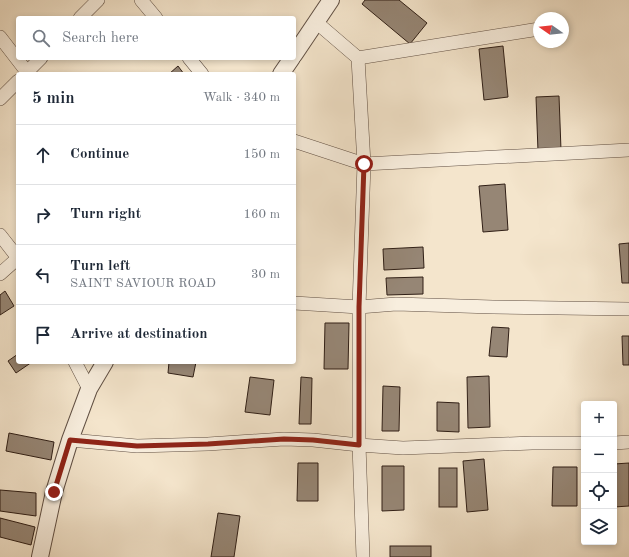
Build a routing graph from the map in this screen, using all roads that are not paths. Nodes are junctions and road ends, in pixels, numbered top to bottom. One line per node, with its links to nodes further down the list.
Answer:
1 (98, 0): 4 (street)
2 (141, 0): 5 (street)
3 (331, 0): 6 (street)
4 (82, 16)
5 (154, 16)
6 (316, 22): 9 (street); 10 (street)
7 (533, 30): 10 (street)
8 (0, 37): 14 (street)
9 (296, 52)
10 (358, 58): 22 (street)
11 (39, 60): 15 (street)
12 (191, 60): 16 (street)
13 (291, 60): 17 (street)
14 (21, 72)
15 (27, 72)
16 (200, 72)
17 (282, 72)
18 (16, 83): 19 (street)
19 (0, 99)
20 (296, 142): 22 (street)
21 (629, 150): 22 (street)
22 (364, 164): 28 (street)
23 (0, 235): 24 (street)
24 (16, 255)
25 (16, 260): 26 (street)
26 (0, 274)
27 (296, 303): 28 (street)
28 (359, 307): 29 (street); 37 (street)
29 (629, 309)
30 (76, 364): 32 (street)
31 (104, 364): 32 (street)
32 (89, 389): 33 (street)
33 (70, 440): 37 (street); 38 (street)
34 (629, 442): 36 (street)
35 (581, 443): 37 (street)
36 (617, 443)
37 (359, 445): 39 (street)
38 (40, 557)
39 (363, 557)

